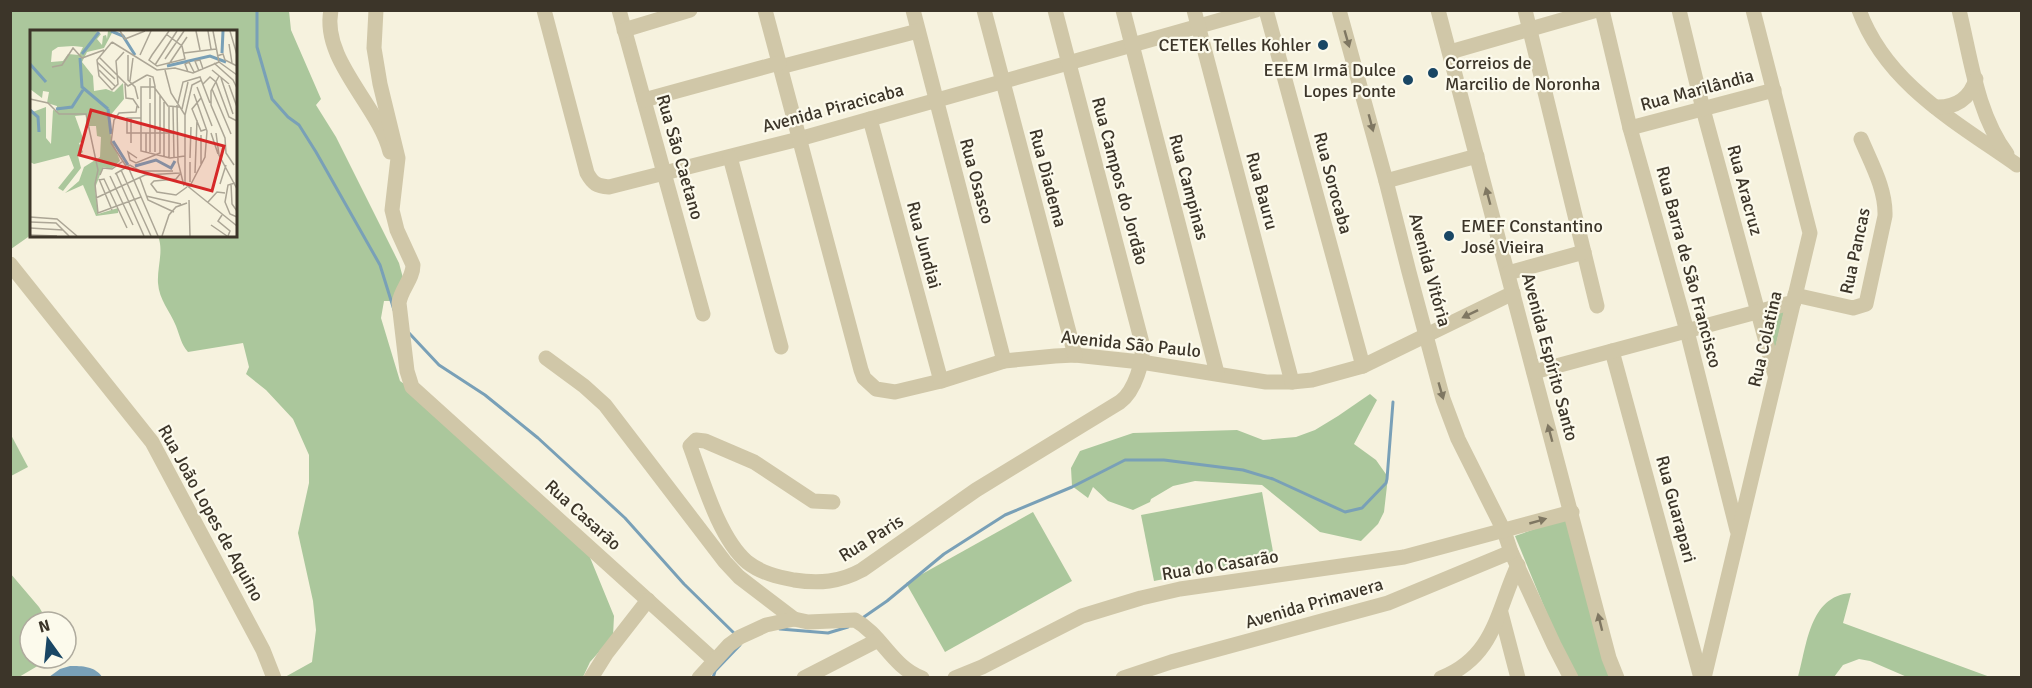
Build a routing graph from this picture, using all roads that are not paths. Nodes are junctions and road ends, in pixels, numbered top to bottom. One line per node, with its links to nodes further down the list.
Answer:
1 (331, 10): 45 (street)
2 (376, 10): 45 (street, Rua Casarão)
3 (544, 10): 46 (street, Avenida Piracicaba)
4 (619, 10): 24 (street, Rua São Caetano)
5 (690, 10): 24 (street)
6 (765, 10): 30 (street, Avenida São Paulo)
7 (913, 10): 26 (street, Rua Osasco)
8 (984, 10): 32 (street, Rua Diadema)
9 (1055, 10): 29 (street, Rua Campos do Jordão)
10 (1124, 10): 27 (street, Rua Campinas)
11 (1194, 10): 23 (street, Rua Bauru)
12 (1256, 10): 23 (street, Avenida Piracicaba)
13 (1266, 10): 64 (street, Rua Sorocaba)
14 (1339, 10): 47 (street, Avenida Vitória, one-way to 47)
15 (1438, 10): 28 (street, Avenida Espírito Santo)
16 (1525, 10): 25 (street)
17 (1597, 10): 25 (street)
18 (1602, 10): 39 (street, Rua Barra de São Francisco)
19 (1679, 10): 37 (street, Rua Aracruz)
20 (1753, 10): 33 (street, Rua Colatina)
21 (1859, 10): 36 (street)
22 (1959, 10): 31 (street)
23 (1198, 27): 27 (street, Avenida Piracicaba); 69 (street, Rua Bauru)
24 (624, 30): 34 (street, Rua São Caetano)
25 (1530, 30): 28 (street); 48 (street)
26 (918, 31): 30 (street); 35 (street, Rua Osasco)
27 (1132, 46): 29 (street, Avenida Piracicaba); 66 (street, Rua Campinas)
28 (1450, 52): 42 (street, Avenida Espírito Santo)
29 (1069, 63): 32 (street, Avenida Piracicaba); 63 (street, Rua Campos do Jordão)
30 (779, 65): 34 (street); 40 (street, Avenida São Paulo)
31 (1976, 79): 36 (street); 44 (street)
32 (1003, 81): 35 (street, Avenida Piracicaba); 60 (street, Rua Diadema)
33 (1774, 90): 37 (street, Rua Marilândia); 52 (street, Rua Colatina)
34 (644, 100): 46 (street, Rua São Caetano)
35 (935, 100): 38 (street, Avenida Piracicaba); 62 (street, Rua Osasco)
36 (1935, 107): 44 (street)
37 (1703, 109): 39 (street, Rua Marilândia); 54 (street, Rua Aracruz)
38 (870, 119): 40 (street, Avenida Piracicaba); 68 (street, Rua Jundiai)
39 (1630, 128): 56 (street, Rua Barra de São Francisco)
40 (798, 139): 43 (street, Avenida Piracicaba); 68 (street, Avenida São Paulo)
41 (1861, 139): 52 (street, Rua Pancas)
42 (1477, 156): 47 (street); 50 (street, Avenida Espírito Santo, one-way to 42)
43 (730, 157): 46 (street, Avenida Piracicaba); 58 (street)
44 (2019, 167)
45 (395, 173): 75 (street, Rua Casarão)
46 (665, 174): 55 (street, Rua São Caetano)
47 (1386, 181): 57 (street, Avenida Vitória)
48 (1584, 252): 50 (street); 53 (street)
49 (10, 264): 82 (street, Rua João Lopes de Aquino)
50 (1508, 273): 51 (street, Avenida Espírito Santo)
51 (1513, 293): 57 (street, Avenida São Paulo, one-way to 57); 65 (street, Avenida Espírito Santo)
52 (1794, 299): 54 (street); 67 (street, Rua Colatina)
53 (1597, 306)
54 (1757, 312): 56 (street); 67 (street, Rua Aracruz)
55 (703, 314)
56 (1687, 331): 59 (street); 73 (street, Rua Barra de São Francisco)
57 (1427, 334): 64 (street, Avenida São Paulo); 72 (street, Avenida Vitória, one-way to 72)
58 (781, 347)
59 (1612, 351): 65 (street); 92 (street, Rua Guarapari)
60 (1075, 355): 62 (street, Avenida São Paulo); 63 (street, Avenida São Paulo)
61 (546, 358): 77 (street)
62 (1004, 361): 68 (street, Avenida São Paulo)
63 (1141, 362): 66 (street, Avenida São Paulo); 70 (street, Rua Paris)
64 (1363, 366): 69 (street, Avenida São Paulo)
65 (1534, 372): 71 (street, Avenida Espírito Santo, one-way to 65)
66 (1217, 373): 69 (street, Avenida São Paulo)
67 (1776, 378): 73 (street, Rua Colatina)
68 (941, 381)
69 (1292, 382)
70 (833, 502)
71 (1572, 512): 72 (street, one-way to 71); 91 (street, Avenida Espírito Santo, one-way to 71)
72 (1504, 531): 74 (street, Avenida Vitória); 87 (street, Rua do Casarão)
73 (1738, 533): 92 (street, Rua Colatina)
74 (1515, 558): 76 (street); 88 (street, Avenida Primavera); 90 (street, Avenida Vitória)
75 (648, 600): 79 (street, Rua Casarão); 83 (street)
76 (1501, 613): 81 (street); 89 (street)
77 (794, 619): 78 (street); 79 (street)
78 (878, 640): 80 (street); 85 (street)
79 (714, 660): 84 (street)
80 (904, 671): 86 (street)
81 (1446, 677)
82 (274, 678)
83 (591, 678)
84 (699, 678)
85 (804, 678)
86 (922, 678)
87 (955, 678)
88 (1123, 678)
89 (1518, 678)
90 (1571, 678)
91 (1617, 678)
92 (1703, 678)

